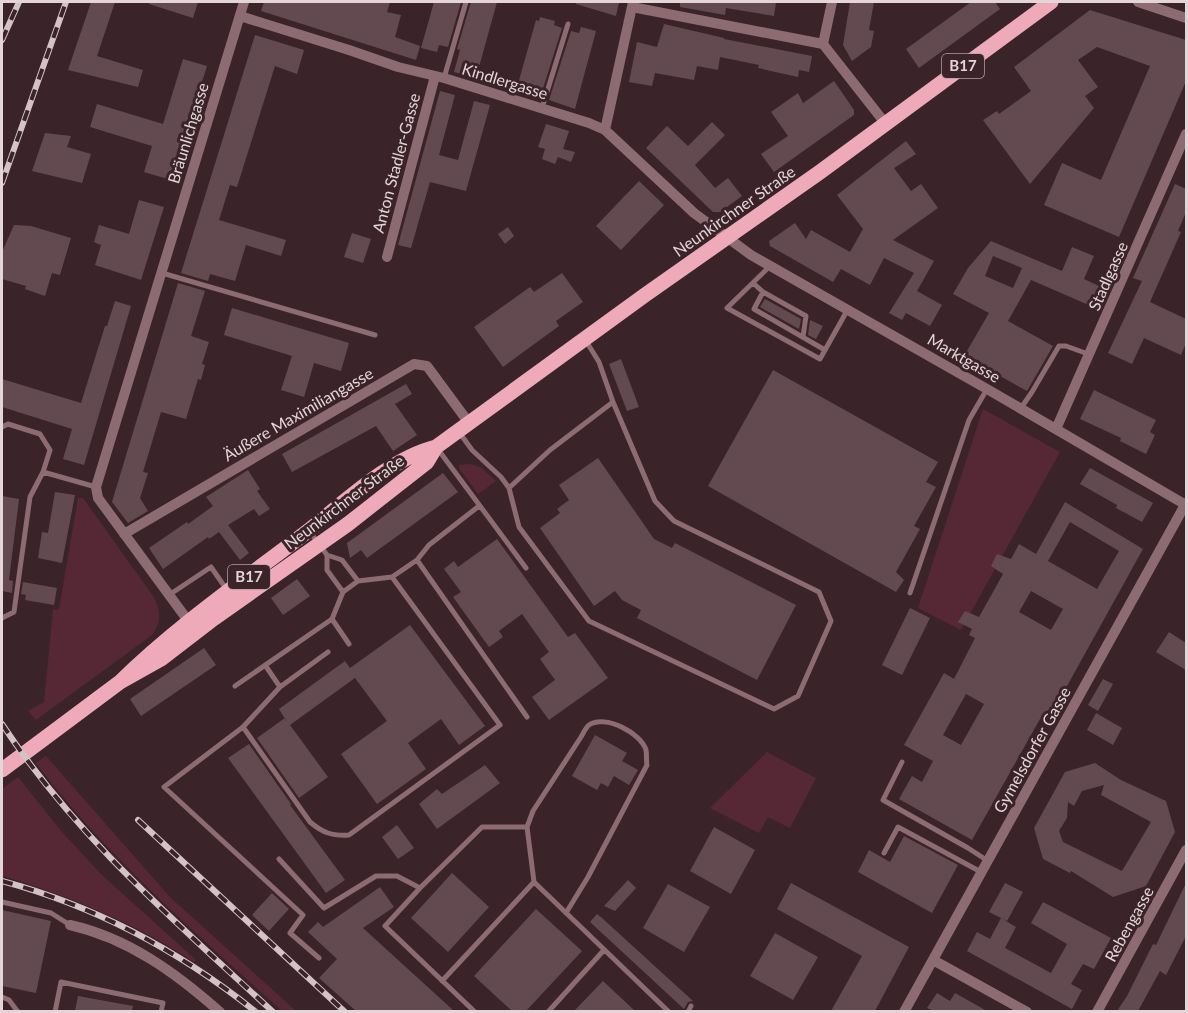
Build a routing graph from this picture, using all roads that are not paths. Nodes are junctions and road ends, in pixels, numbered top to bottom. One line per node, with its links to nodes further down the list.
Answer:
1 (244, 2): 7 (street, Bräunlichgasse)
2 (466, 2): 11 (lane)
3 (832, 2): 10 (street)
4 (1051, 2): 13 (main road, Neunkirchner Straße / B17)
5 (1138, 2): 8 (street)
6 (633, 4): 10 (street); 14 (street)
7 (240, 16): 11 (street, Kindlergasse); 19 (street, Bräunlichgasse)
8 (1186, 18)
9 (568, 24): 12 (lane)
10 (823, 44): 13 (street)
11 (439, 77): 12 (street, Kindlergasse); 17 (street, Anton Stadler-Gasse)
12 (542, 109): 14 (street, Kindlergasse)
13 (885, 123): 16 (main road, Neunkirchner Straße / B17)
14 (605, 130): 16 (street, Kindlergasse)
15 (1186, 134): 27 (street, Stadlgasse)
16 (727, 238): 18 (street, Marktgasse); 25 (main road, Neunkirchner Straße / B17)
17 (387, 257)
18 (769, 267): 20 (lane); 22 (street, Marktgasse)
19 (160, 273): 23 (lane); 38 (street, Bräunlichgasse)
20 (753, 283): 21 (lane); 28 (lane)
21 (763, 292): 24 (lane); 24 (lane)
22 (848, 309): 26 (lane); 30 (street, Marktgasse)
23 (375, 335)
24 (803, 337): 26 (lane)
25 (584, 339): 31 (lane); 34 (main road, Neunkirchner Straße / B17)
26 (825, 350): 28 (lane)
27 (1090, 354): 32 (lane); 35 (street, Stadlgasse)
28 (820, 359): 29 (lane)
29 (816, 366)
30 (987, 389): 32 (street, Marktgasse); 51 (lane)
31 (613, 402): 39 (lane); 39 (lane)
32 (1021, 408): 35 (street, Marktgasse)
33 (2, 427): 37 (lane)
34 (463, 427): 36 (main road, Neunkirchner Straße / B17); 39 (lane); 43 (street, Äußere Maximiliangasse)
35 (1056, 429): 40 (street, Marktgasse)
36 (436, 447): 41 (lane); 42 (main road, Neunkirchner Straße / B17); 44 (main road, Neunkirchner Straße / B17)
37 (43, 472): 38 (lane); 53 (lane)
38 (96, 487): 43 (street)
39 (509, 488)
40 (1186, 504): 70 (street, Gymelsdorfer Gasse)
41 (479, 507): 45 (lane); 46 (lane)
42 (309, 531): 44 (lane); 49 (main road, Neunkirchner Straße / B17)
43 (124, 534): 52 (street)
44 (323, 550): 48 (lane); 50 (lane); 59 (main road, Neunkirchner Straße / B17)
45 (417, 560): 47 (lane); 62 (lane)
46 (526, 568)
47 (392, 577): 48 (lane); 63 (lane)
48 (358, 581): 50 (lane)
49 (229, 592): 52 (lane); 55 (main road, Neunkirchner Straße / B17)
50 (343, 592): 54 (lane)
51 (910, 593)
52 (170, 596): 55 (street)
53 (2, 618)
54 (332, 618): 56 (lane); 58 (lane)
55 (189, 622): 59 (main road, Neunkirchner Straße / B17)
56 (349, 644)
57 (328, 652): 61 (lane)
58 (265, 665): 60 (lane); 61 (lane)
59 (120, 682): 65 (main road, Neunkirchner Straße / B17)
60 (235, 686)
61 (280, 687): 63 (lane)
62 (527, 717)
63 (243, 728): 78 (lane)
64 (902, 762): 70 (lane)
65 (2, 770)
66 (527, 827): 72 (lane); 73 (lane); 75 (lane)
67 (1186, 850): 91 (street, Rebengasse)
68 (884, 853): 71 (lane)
69 (279, 859): 73 (lane)
70 (988, 861): 71 (street, Gymelsdorfer Gasse)
71 (982, 873): 79 (street, Gymelsdorfer Gasse)
72 (534, 882): 75 (lane); 80 (lane)
73 (420, 888): 80 (lane)
74 (2, 902): 76 (lane)
75 (566, 913): 77 (lane)
76 (70, 925): 85 (street)
77 (604, 950): 87 (lane); 88 (lane)
78 (319, 958)
79 (933, 960): 89 (street, Gymelsdorfer Gasse); 90 (street)
80 (442, 981): 86 (lane)
81 (2, 997): 82 (lane)
82 (18, 1011)
83 (55, 1011): 84 (lane)
84 (161, 1011)
85 (220, 1011)
86 (475, 1011)
87 (548, 1011)
88 (669, 1011)
89 (904, 1011)
90 (1027, 1011)
91 (1097, 1011)

